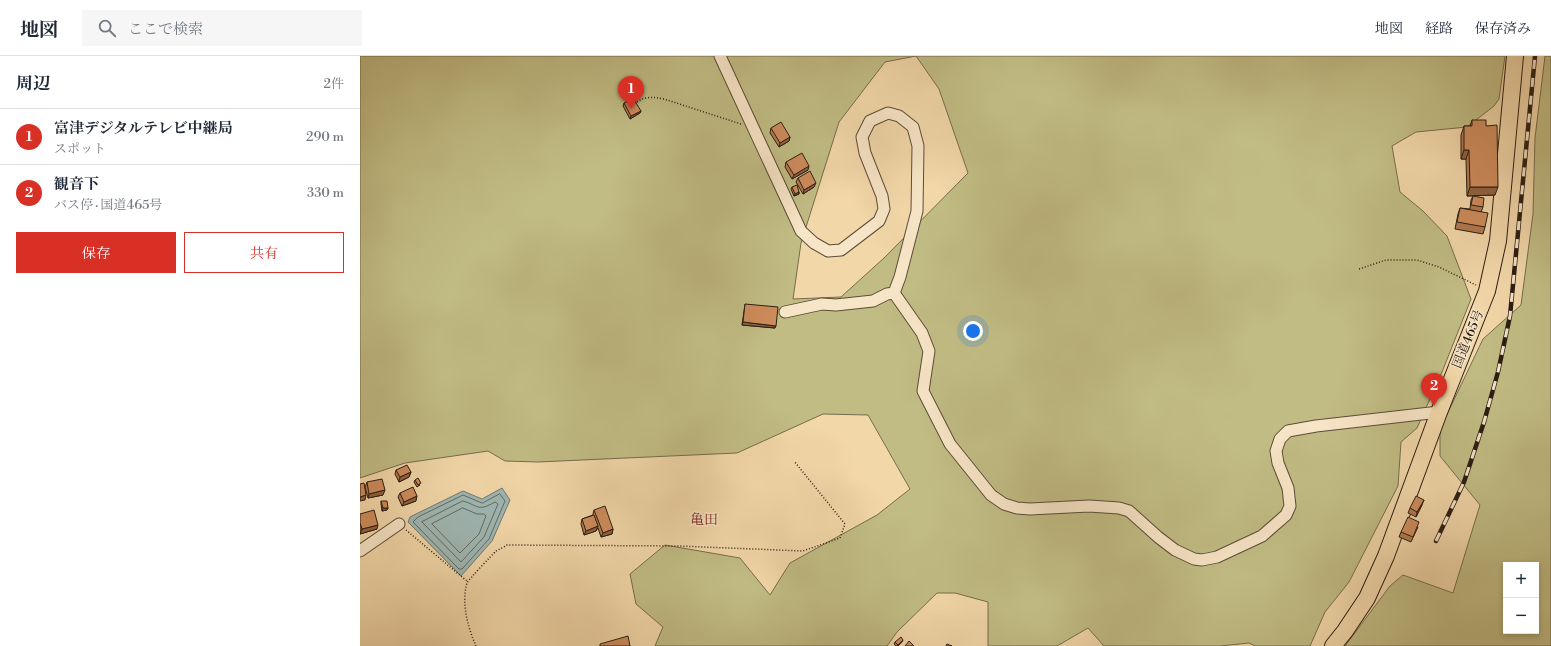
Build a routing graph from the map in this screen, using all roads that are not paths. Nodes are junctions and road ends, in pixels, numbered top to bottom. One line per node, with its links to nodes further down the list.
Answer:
1 (720, 56): 3 (street)
2 (1515, 56): 5 (highway, 国道465号)
3 (894, 293): 4 (street); 5 (street)
4 (786, 312)
5 (1439, 412): 8 (highway, 国道465号)
6 (399, 524): 7 (street)
7 (360, 551)
8 (1332, 646)

